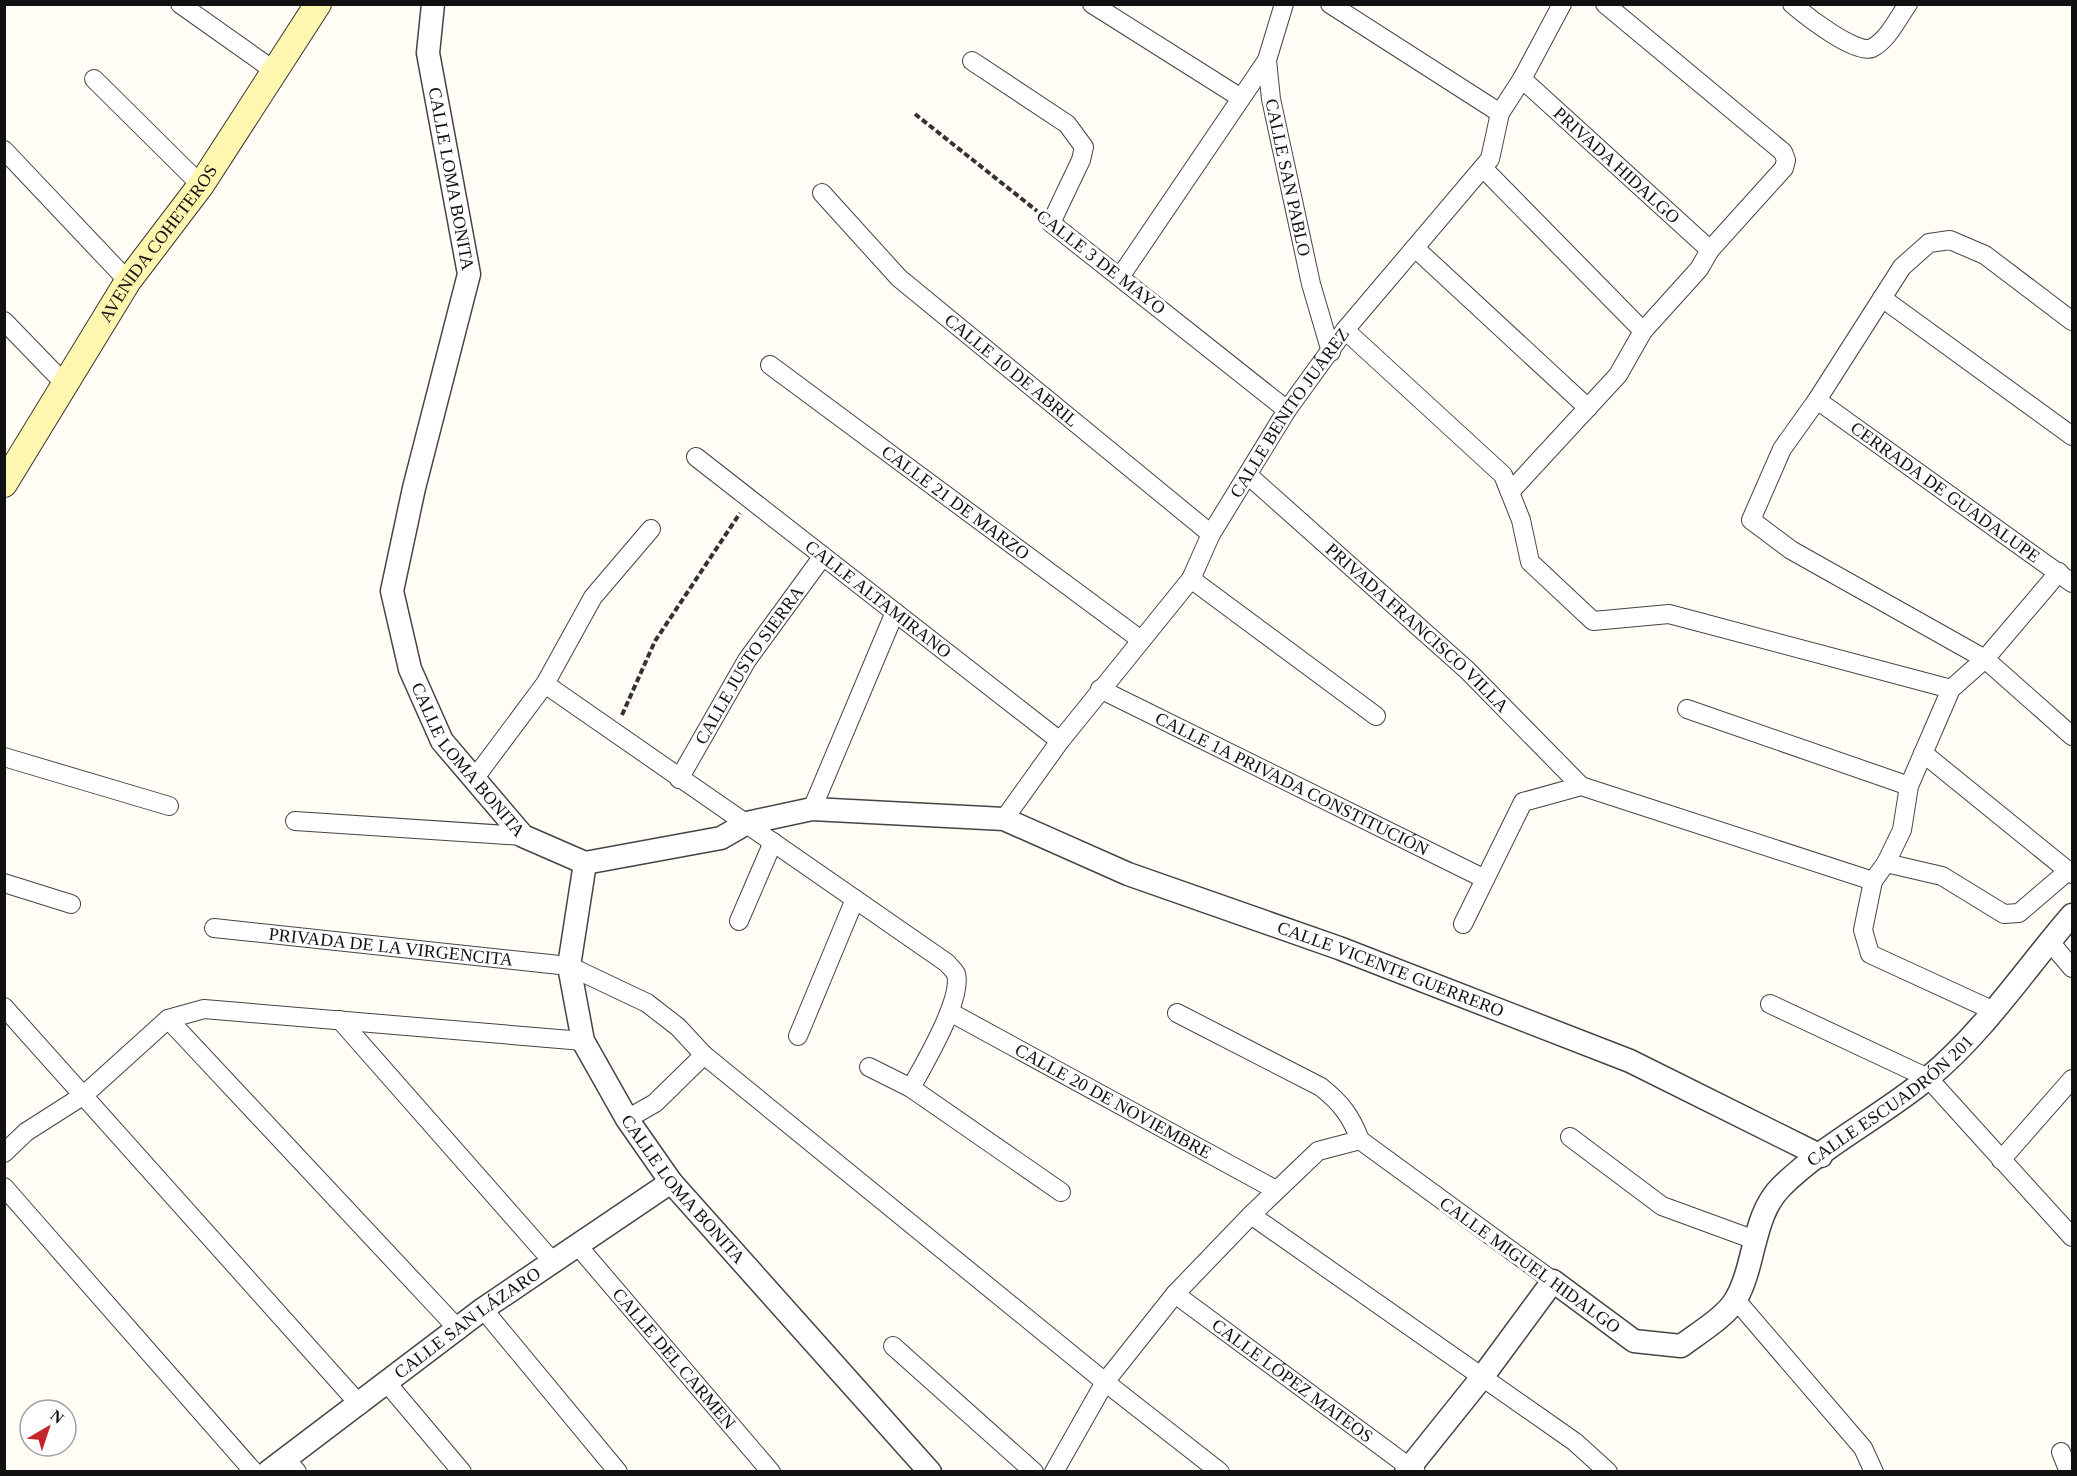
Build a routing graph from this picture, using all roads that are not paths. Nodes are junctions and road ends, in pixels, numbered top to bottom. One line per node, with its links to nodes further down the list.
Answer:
1 (180, 4): 13 (street)
2 (318, 4): 13 (main road, AVENIDA COHETEROS)
3 (433, 4): 59 (street, CALLE LOMA BONITA)
4 (1092, 4): 16 (street)
5 (1284, 4): 11 (street, CALLE SAN PABLO)
6 (1330, 4): 17 (street)
7 (1605, 4): 23 (street)
8 (1908, 4): 10 (street)
9 (1552, 8): 15 (street, CALLE BENITO JUÁREZ)
10 (1796, 8)
11 (1267, 60): 16 (street); 31 (street, CALLE SAN PABLO)
12 (972, 61): 24 (street, CALLE 3 DE MAYO)
13 (276, 72): 20 (main road, AVENIDA COHETEROS)
14 (94, 79): 20 (street)
15 (1522, 79): 17 (street, CALLE BENITO JUÁREZ); 23 (street, PRIVADA HIDALGO)
16 (1241, 98): 24 (street)
17 (1500, 113): 19 (street, CALLE BENITO JUÁREZ)
18 (4, 150): 25 (street)
19 (1483, 168): 22 (street, CALLE BENITO JUÁREZ); 30 (street)
20 (201, 185): 25 (main road, AVENIDA COHETEROS)
21 (822, 193): 43 (street, CALLE 10 DE ABRIL)
22 (1415, 248): 29 (street, CALLE BENITO JUÁREZ); 35 (street)
23 (1710, 250): 30 (street)
24 (1120, 277): 36 (street, CALLE 3 DE MAYO)
25 (128, 281): 33 (main road, AVENIDA COHETEROS)
26 (1882, 298): 28 (street); 34 (street); 37 (street)
27 (4, 321): 33 (street)
28 (2073, 321)
29 (1345, 330): 31 (street, CALLE BENITO JUÁREZ); 41 (street)
30 (1643, 331): 35 (street)
31 (1331, 352): 36 (street, CALLE BENITO JUÁREZ)
32 (770, 365): 48 (street, CALLE 21 DE MARZO)
33 (65, 384): 40 (main road, AVENIDA COHETEROS)
34 (1817, 400): 45 (street, CERRADA DE GUADALUPE); 49 (street)
35 (1588, 408): 41 (street)
36 (1287, 410): 39 (street, CALLE BENITO JUÁREZ)
37 (2073, 436)
38 (696, 457): 44 (street, CALLE ALTAMIRANO)
39 (1248, 475): 43 (street, CALLE BENITO JUÁREZ); 61 (street, PRIVADA FRANCISCO VILLA)
40 (4, 484)
41 (1510, 492): 52 (street)
42 (651, 529): 50 (street)
43 (1211, 534): 46 (street, CALLE BENITO JUÁREZ)
44 (823, 556): 47 (street, CALLE ALTAMIRANO); 60 (street, CALLE JUSTO SIERRA)
45 (2066, 578): 49 (street)
46 (1191, 579): 48 (street, CALLE BENITO JUÁREZ); 54 (street)
47 (896, 612): 56 (street, CALLE ALTAMIRANO); 64 (street)
48 (1141, 640): 51 (street, CALLE BENITO JUÁREZ)
49 (1985, 659): 52 (street); 55 (street)
50 (545, 684): 59 (street); 60 (street)
51 (1100, 689): 56 (street, CALLE BENITO JUÁREZ); 73 (street, CALLE 1A PRIVADA CONSTITUCIÓN)
52 (1951, 689): 57 (street)
53 (1687, 709): 62 (street)
54 (1376, 716)
55 (2073, 736)
56 (1060, 741): 65 (street, CALLE BENITO JUÁREZ)
57 (1923, 753): 62 (street); 72 (street)
58 (4, 758): 63 (street)
59 (474, 778): 68 (street, CALLE LOMA BONITA)
60 (679, 778): 67 (street)
61 (1581, 786): 73 (street); 74 (street)
62 (1909, 786): 70 (street)
63 (169, 806)
64 (812, 809): 65 (street, CALLE VICENTE GUERRERO); 67 (street, CALLE VICENTE GUERRERO)
65 (1004, 819): 104 (street, CALLE VICENTE GUERRERO)
66 (295, 820): 68 (street)
67 (747, 824): 69 (street); 71 (street, CALLE VICENTE GUERRERO)
68 (523, 836): 71 (street, CALLE LOMA BONITA)
69 (773, 842): 76 (street); 79 (street)
70 (1886, 862): 72 (street); 74 (street)
71 (585, 863): 83 (street, CALLE LOMA BONITA)
72 (2071, 873)
73 (1485, 879): 80 (street)
74 (1873, 880): 87 (street)
75 (4, 883): 77 (street)
76 (855, 899): 88 (street); 92 (street)
77 (71, 904)
78 (2073, 915): 82 (street, CALLE ESCUADRÓN 201)
79 (739, 921)
80 (1463, 924)
81 (214, 928): 83 (street, PRIVADA DE LA VIRGENCITA)
82 (2051, 943): 84 (street); 87 (street, CALLE ESCUADRÓN 201)
83 (569, 966): 93 (street, CALLE LOMA BONITA); 94 (street, PRIVADA DE LA VIRGENCITA)
84 (2073, 968)
85 (1770, 1004): 96 (street)
86 (4, 1007): 99 (street)
87 (1994, 1011): 96 (street, CALLE ESCUADRÓN 201)
88 (950, 1012): 98 (street); 108 (street, CALLE 20 DE NOVIEMBRE)
89 (1177, 1013): 102 (street)
90 (168, 1019): 91 (street); 99 (street); 119 (street)
91 (340, 1020): 93 (street); 114 (street)
92 (798, 1035)
93 (584, 1041): 100 (street, CALLE LOMA BONITA)
94 (704, 1055): 100 (street); 122 (street, PRIVADA DE LA VIRGENCITA)
95 (869, 1067): 98 (street)
96 (1928, 1078): 104 (street, CALLE ESCUADRÓN 201); 105 (street)
97 (2073, 1079): 105 (street)
98 (911, 1088): 109 (street)
99 (84, 1095): 103 (street); 124 (street)
100 (627, 1119): 106 (street, CALLE LOMA BONITA)
101 (1570, 1137): 112 (street)
102 (1359, 1140): 108 (street); 115 (street, CALLE MIGUEL HIDALGO)
103 (4, 1152)
104 (1821, 1156): 112 (street, CALLE ESCUADRÓN 201)
105 (2001, 1160): 111 (street)
106 (671, 1182): 113 (street, CALLE SAN LÁZARO); 132 (street, CALLE LOMA BONITA)
107 (4, 1187): 128 (street)
108 (1276, 1190): 110 (street)
109 (1061, 1192)
110 (1251, 1215): 116 (street); 121 (street)
111 (2070, 1230)
112 (1755, 1240): 117 (street, CALLE ESCUADRÓN 201)
113 (578, 1246): 114 (street, CALLE SAN LÁZARO); 131 (street, CALLE DEL CARMEN)
114 (553, 1262): 118 (street, CALLE SAN LÁZARO)
115 (1553, 1281): 117 (street, CALLE MIGUEL HIDALGO); 121 (street)
116 (1175, 1294): 122 (street); 127 (street, CALLE LÓPEZ MATEOS)
117 (1736, 1300): 137 (street)
118 (483, 1310): 119 (street, CALLE SAN LÁZARO); 130 (street)
119 (459, 1330): 123 (street, CALLE SAN LÁZARO)
120 (893, 1346): 133 (street)
121 (1483, 1376): 127 (street); 136 (street)
122 (1105, 1382): 134 (street); 135 (street, PRIVADA DE LA VIRGENCITA)
123 (387, 1383): 124 (street, CALLE SAN LÁZARO); 129 (street)
124 (360, 1405): 126 (street, CALLE SAN LÁZARO)
125 (2061, 1452): 138 (street)
126 (284, 1467)
127 (1410, 1470)
128 (254, 1472)
129 (462, 1472)
130 (618, 1472)
131 (771, 1472)
132 (930, 1472)
133 (1034, 1472)
134 (1054, 1472)
135 (1220, 1472)
136 (1608, 1472)
137 (1874, 1472)
138 (2069, 1472)

